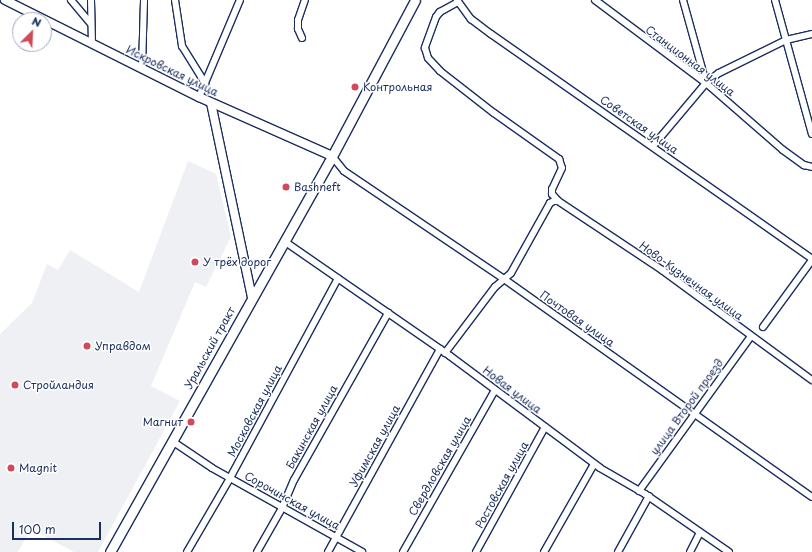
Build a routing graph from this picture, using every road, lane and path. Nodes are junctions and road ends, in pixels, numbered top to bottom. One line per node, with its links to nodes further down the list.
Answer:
1 (4, 0): 17 (main road, Искровская улица)
2 (71, 0): 13 (street)
3 (91, 0): 13 (street)
4 (144, 0): 18 (street)
5 (175, 0): 19 (street)
6 (240, 0): 19 (street)
7 (305, 0): 15 (street)
8 (416, 0): 25 (main road, Уральский тракт)
9 (594, 0): 20 (street, Станционная улица)
10 (683, 0): 20 (street)
11 (775, 0): 16 (street)
12 (458, 1): 24 (street, Советская улица); 27 (street, Советская улица)
13 (90, 22): 17 (street)
14 (812, 34): 16 (street)
15 (302, 38)
16 (786, 40): 20 (street); 23 (street)
17 (92, 44): 18 (main road, Искровская улица)
18 (142, 68): 21 (main road, Искровская улица)
19 (205, 83): 21 (street)
20 (706, 83): 24 (street); 26 (street, Станционная улица)
21 (199, 97): 22 (main road, Искровская улица)
22 (211, 103): 25 (main road, Искровская улица); 32 (main road)
23 (812, 134)
24 (653, 146): 29 (street, Советская улица)
25 (332, 156): 28 (main road, Уральский тракт); 31 (street, Почтовая улица)
26 (812, 167)
27 (558, 201): 31 (street); 35 (street, Ново-Кузнечная улица)
28 (284, 242): 30 (street, Новая улица); 32 (main road, Уральский тракт)
29 (812, 259): 34 (street)
30 (338, 278): 33 (street, Новая улица); 44 (street, Московская улица)
31 (504, 279): 37 (street); 40 (street, Почтовая улица)
32 (252, 298): 42 (main road, Уральский тракт)
33 (388, 313): 36 (street, Новая улица); 48 (street, Бакинская улица)
34 (763, 327)
35 (751, 336): 38 (street, Ново-Кузнечная улица); 40 (street, улица Второй проезд)
36 (440, 349): 37 (street, Новая улица); 50 (street, Уфимская улица)
37 (445, 353): 39 (street, Новая улица)
38 (812, 380)
39 (495, 390): 41 (street, Новая улица); 56 (street, Свердловская улица)
40 (694, 414): 45 (street, улица Второй проезд); 47 (street, Почтовая улица)
41 (545, 427): 43 (street, Новая улица); 57 (street, Ростовская улица)
42 (172, 441): 44 (street, Сорочинская улица); 51 (main road, Уральский тракт)
43 (594, 464): 45 (street, Новая улица); 58 (street)
44 (230, 478): 48 (street, Сорочинская улица); 52 (street, Московская улица)
45 (639, 491): 46 (street, Новая улица)
46 (648, 496): 49 (street, Новая улица); 59 (street)
47 (812, 496)
48 (282, 508): 50 (street, Сорочинская улица); 53 (street, Бакинская улица)
49 (700, 532): 60 (street); 61 (street, Новая улица)
50 (336, 537): 54 (street, Уфимская улица); 55 (street, Сорочинская улица)
51 (110, 552)
52 (187, 552)
53 (257, 552)
54 (328, 552)
55 (362, 552)
56 (402, 552)
57 (476, 552)
58 (544, 552)
59 (618, 552)
60 (690, 552)
61 (729, 552)

